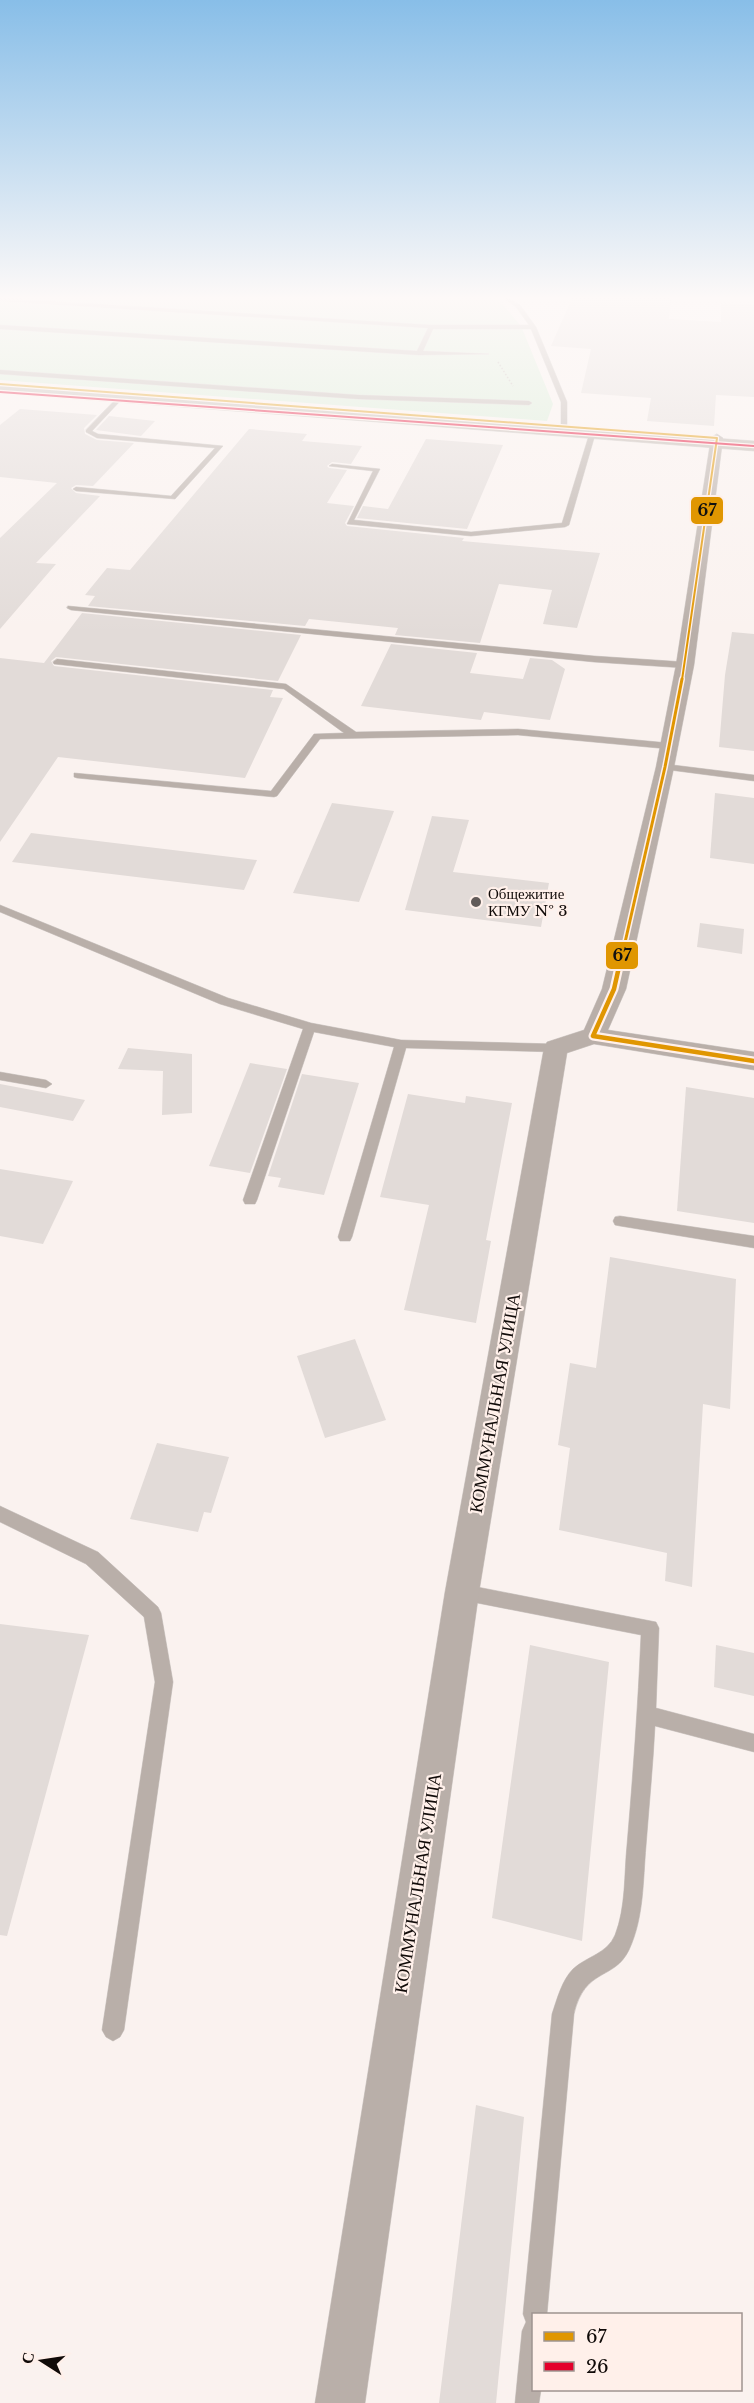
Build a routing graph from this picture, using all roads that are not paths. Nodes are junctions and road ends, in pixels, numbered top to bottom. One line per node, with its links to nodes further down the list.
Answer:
1 (108, 410): 11 (lane)
2 (275, 410): 6 (highway)
3 (351, 410): 5 (highway)
4 (564, 410): 5 (lane)
5 (564, 426): 8 (highway)
6 (592, 435): 8 (highway); 10 (lane)
7 (754, 439): 8 (highway)
8 (716, 441): 9 (highway); 14 (street)
9 (754, 446)
10 (332, 466)
11 (76, 489)
12 (71, 608): 14 (lane)
13 (57, 662): 15 (lane)
14 (685, 665): 16 (street)
15 (355, 736): 16 (lane); 18 (lane)
16 (669, 746): 17 (street)
17 (665, 767): 19 (lane); 22 (street)
18 (77, 775)
19 (754, 778)
20 (0, 908): 21 (lane)
21 (310, 1026): 23 (lane); 28 (lane)
22 (593, 1036): 24 (street); 25 (street)
23 (400, 1044): 24 (lane); 30 (lane)
24 (556, 1048): 33 (street, КОММУНАЛЬНАЯ УЛИЦА)
25 (754, 1061)
26 (0, 1076): 27 (lane)
27 (46, 1083)
28 (250, 1200)
29 (620, 1221): 31 (lane)
30 (345, 1237)
31 (754, 1242)
32 (0, 1514): 36 (lane)
33 (462, 1592): 34 (lane); 39 (street, КОММУНАЛЬНАЯ УЛИЦА)
34 (647, 1715): 35 (lane); 37 (lane)
35 (754, 1743)
36 (113, 2030)
37 (535, 2313)
38 (532, 2352): 40 (lane)
39 (340, 2403)
40 (527, 2403)

